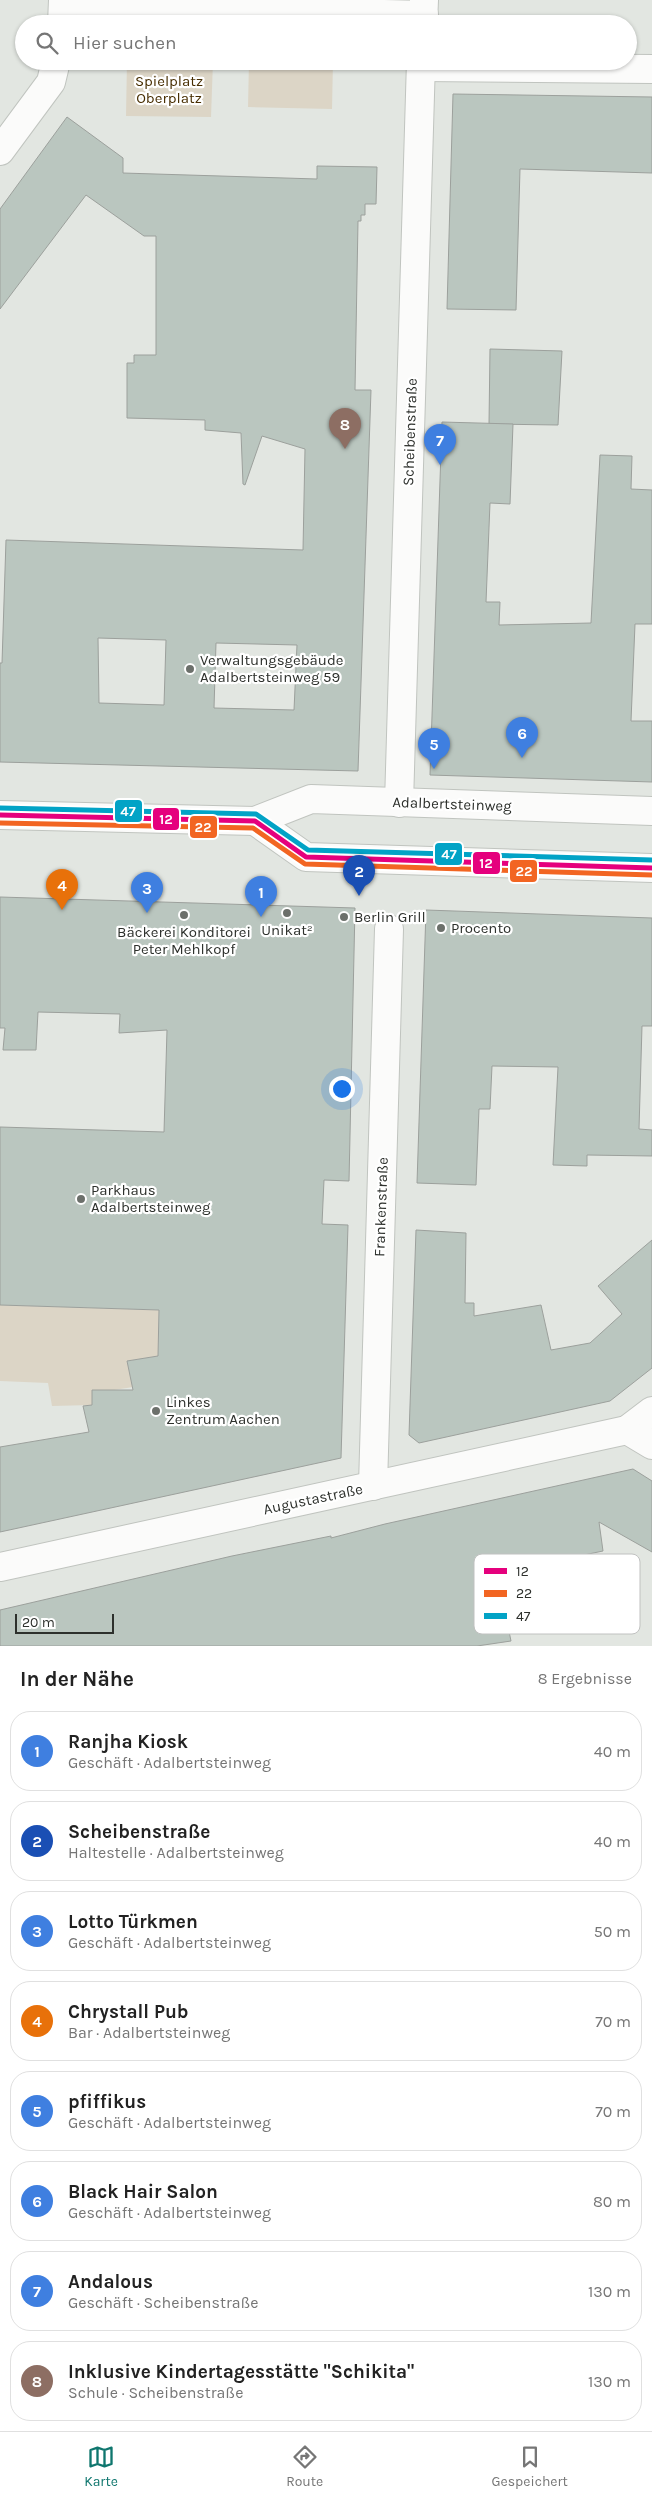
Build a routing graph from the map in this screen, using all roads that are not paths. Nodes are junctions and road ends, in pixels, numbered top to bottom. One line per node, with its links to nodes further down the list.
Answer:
1 (63, 10): 2 (street)
2 (424, 13)
3 (637, 69): 4 (street)
4 (652, 69)
5 (54, 70): 7 (street)
6 (421, 70): 8 (street, Scheibenstraße)
7 (0, 151)
8 (399, 803): 9 (street, Adalbertsteinweg); 11 (street, Adalbertsteinweg)
9 (652, 811)
10 (0, 815): 11 (street, Adalbertsteinweg)
11 (255, 821): 12 (street)
12 (652, 868)
13 (389, 929): 17 (street, Frankenstraße)
14 (652, 1411): 15 (street, Augustastraße)
15 (627, 1430): 16 (street); 17 (street, Augustastraße)
16 (652, 1445)
17 (373, 1486): 18 (street, Augustastraße)
18 (0, 1567)

